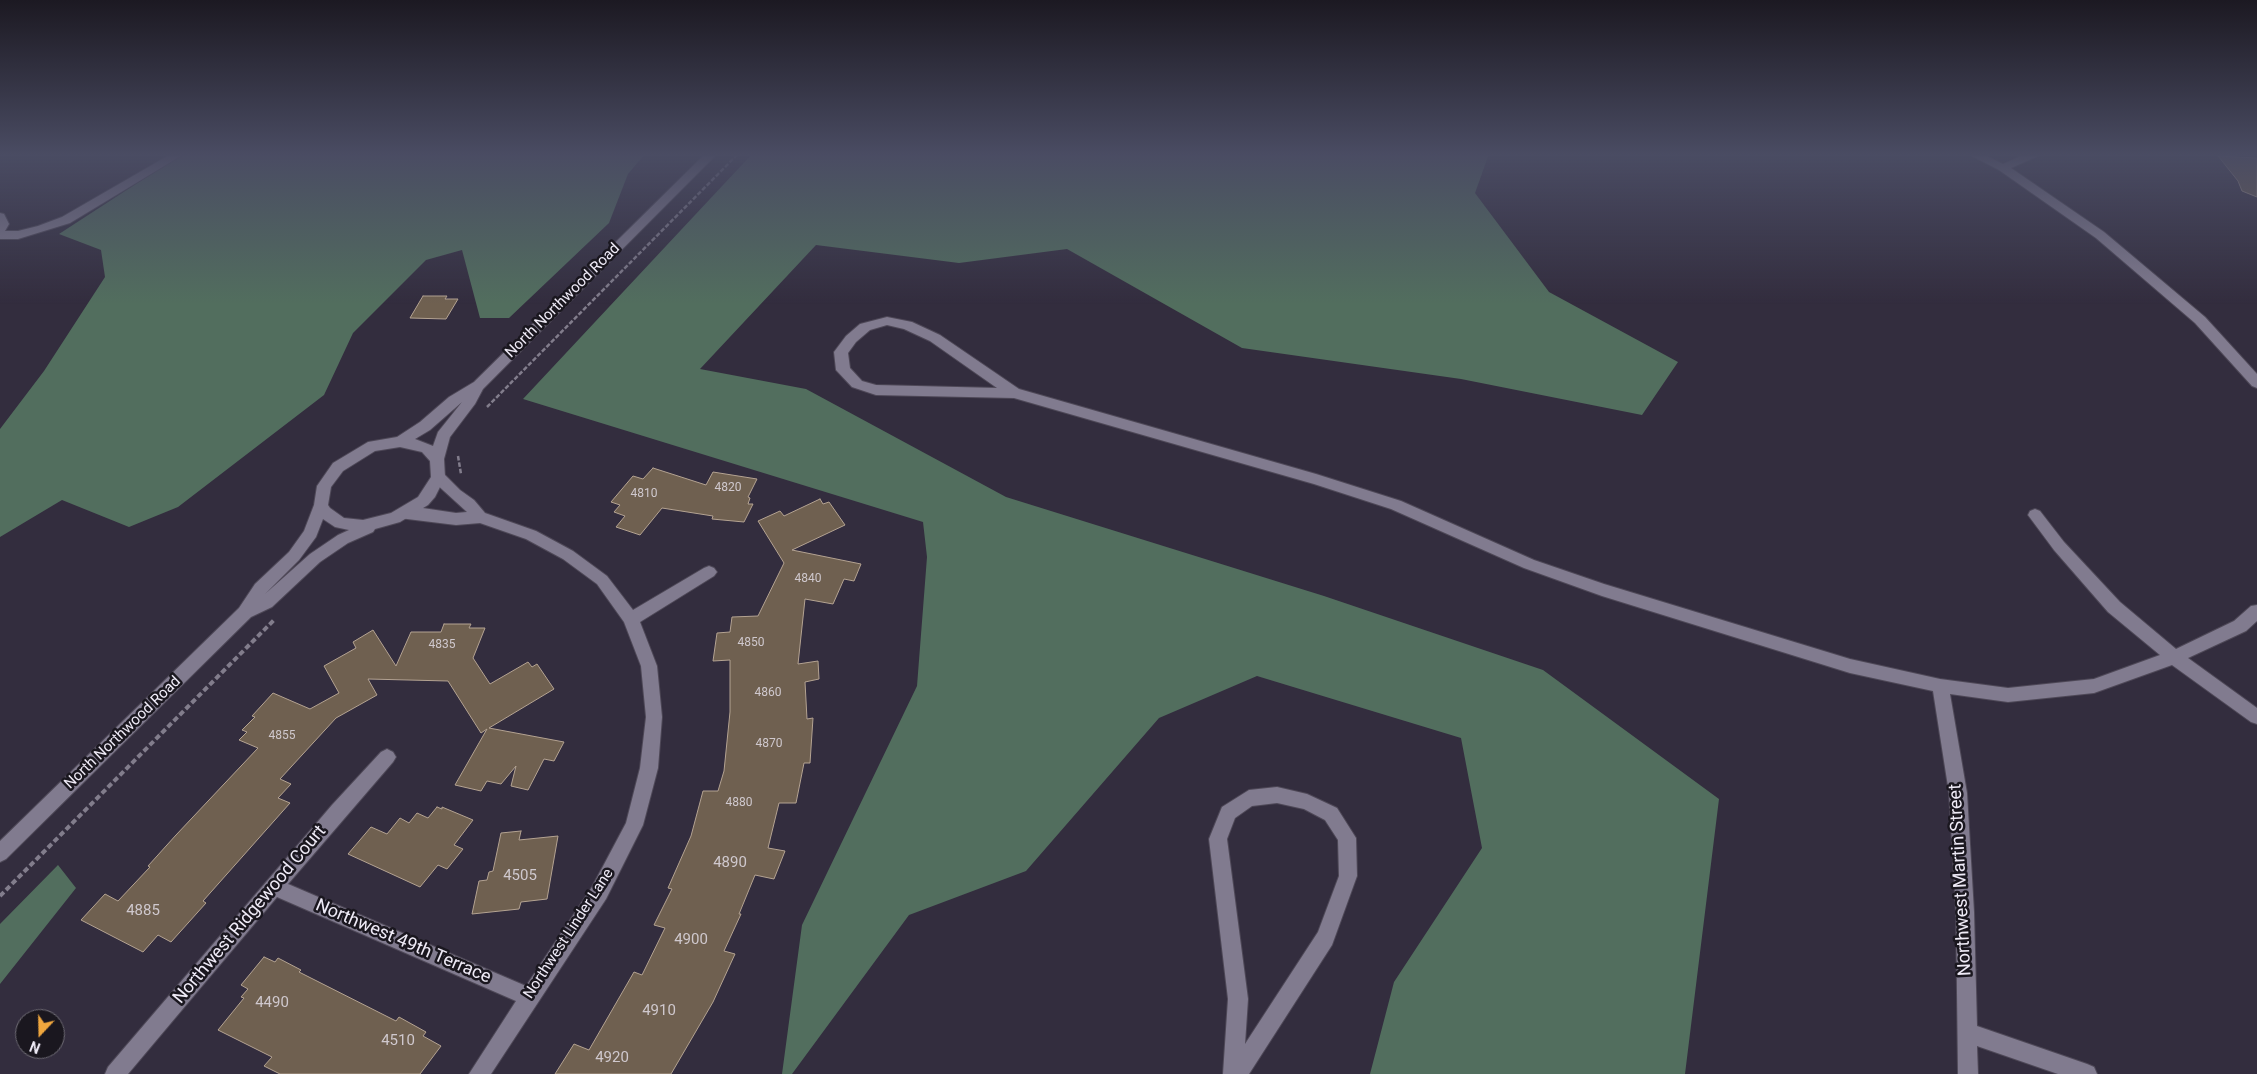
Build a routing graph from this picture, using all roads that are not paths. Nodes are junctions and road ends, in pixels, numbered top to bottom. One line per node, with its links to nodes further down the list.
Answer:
1 (93, 204): 6 (street)
2 (661, 204): 8 (street, North Northwood Road)
3 (2055, 204): 7 (street)
4 (0, 218): 5 (street)
5 (0, 230)
6 (0, 235)
7 (2257, 383)
8 (479, 385): 10 (street, North Northwood Road); 11 (street, North Northwood Road)
9 (1014, 393): 9 (street); 23 (street)
10 (400, 442): 11 (street); 13 (street)
11 (437, 459): 12 (street)
12 (438, 477): 14 (street); 16 (street, Northwest Linder Lane)
13 (321, 505): 17 (street); 20 (street, North Northwood Road)
14 (404, 514): 16 (street, Northwest Linder Lane); 17 (street)
15 (2035, 515): 22 (street)
16 (480, 517): 21 (street, Northwest Linder Lane)
17 (376, 524): 20 (street, North Northwood Road)
18 (710, 572): 21 (street)
19 (2257, 611): 22 (street)
20 (245, 613): 26 (street, North Northwood Road)
21 (631, 619): 28 (street, Northwest Linder Lane)
22 (2174, 657): 23 (street); 24 (street)
23 (1940, 686): 29 (street, Northwest Martin Street)
24 (2257, 718)
25 (387, 757): 27 (street, Northwest Ridgewood Court)
26 (0, 853)
27 (275, 887): 28 (street, Northwest 49th Terrace); 30 (street, Northwest Ridgewood Court)
28 (530, 996): 31 (street, Northwest Linder Lane)
29 (1967, 1032): 34 (street, Northwest Martin Street); 35 (street)
30 (115, 1074)
31 (480, 1074)
32 (1233, 1074): 33 (street)
33 (1237, 1074)
34 (1968, 1074)
35 (2087, 1074)

